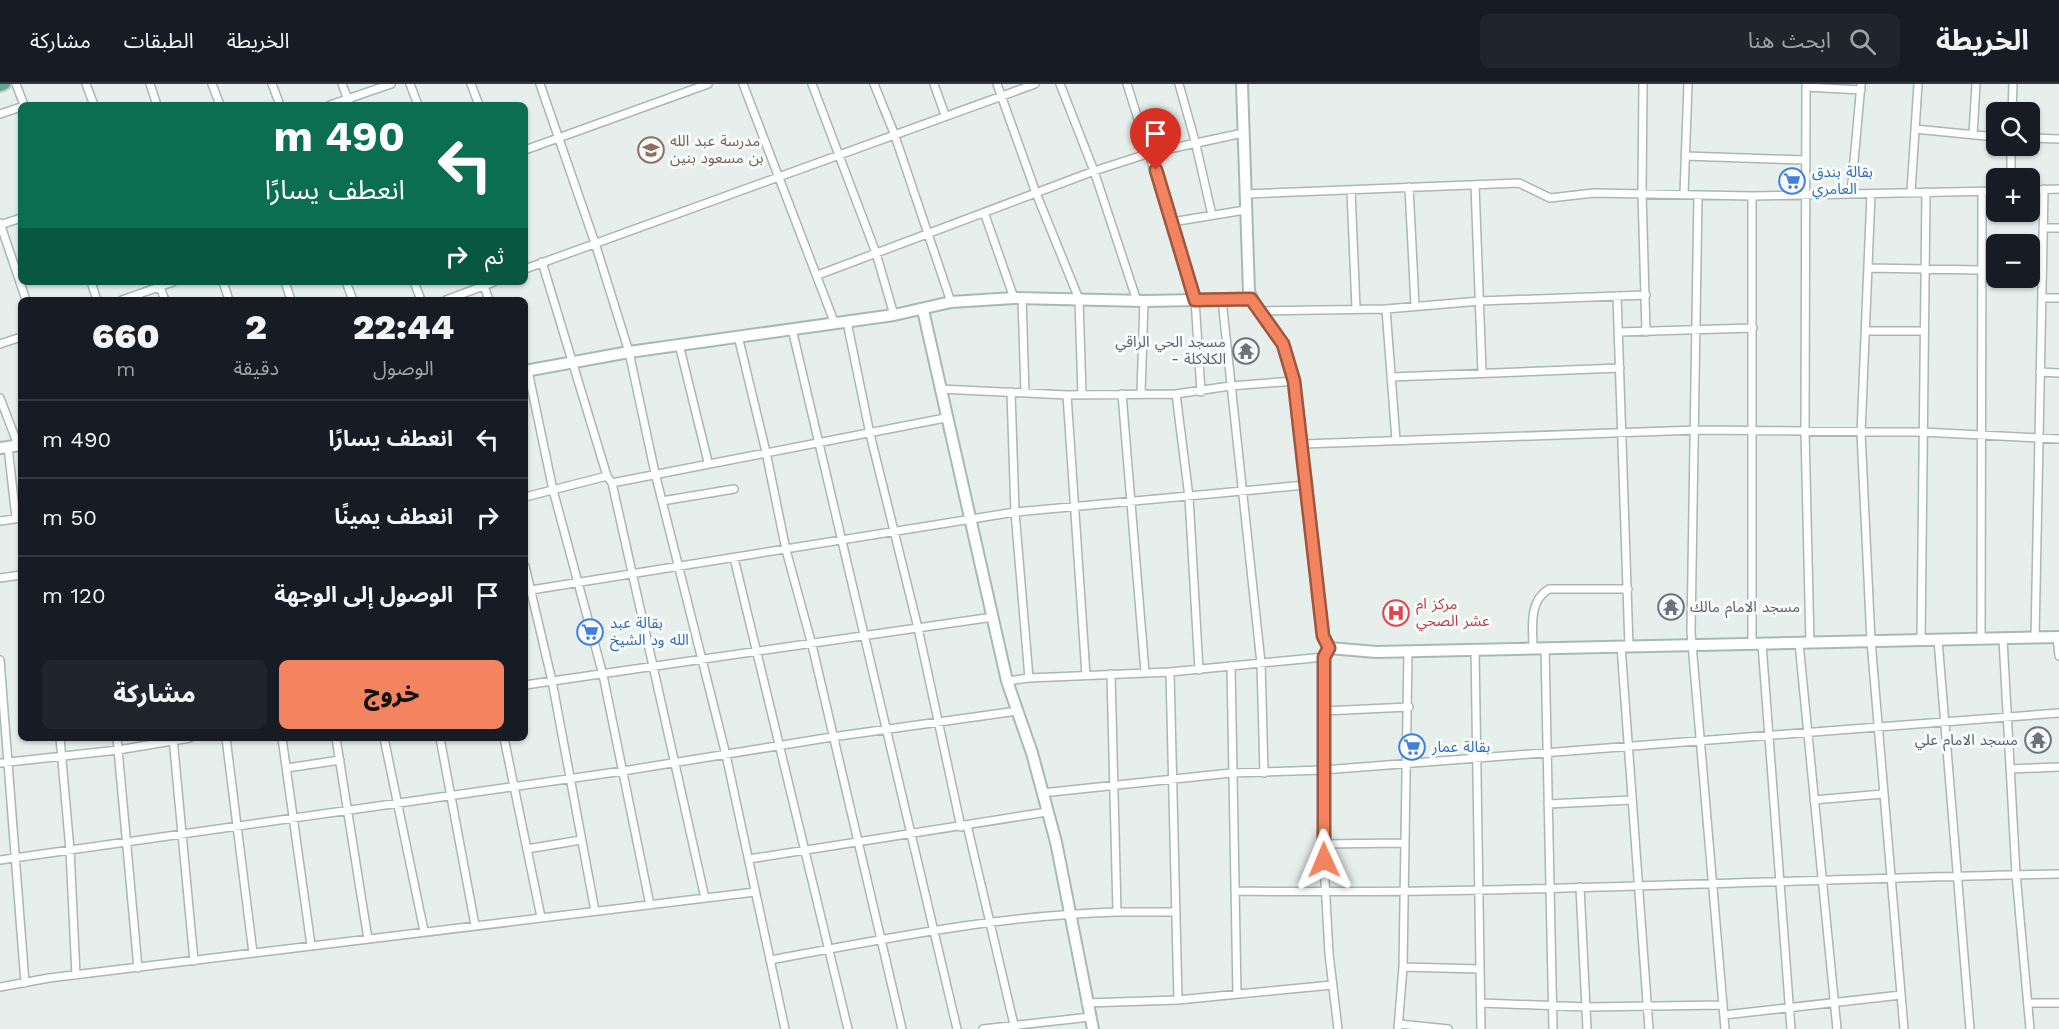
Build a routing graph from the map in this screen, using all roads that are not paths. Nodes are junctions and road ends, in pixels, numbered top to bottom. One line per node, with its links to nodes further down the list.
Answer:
1 (5, 84): 28 (main road)
2 (16, 84): 32 (street)
3 (86, 84): 33 (street)
4 (150, 84): 34 (street)
5 (212, 84): 35 (street)
6 (272, 84): 36 (street)
7 (342, 84): 37 (street)
8 (391, 84): 38 (street)
9 (410, 84): 39 (street)
10 (471, 84): 40 (street)
11 (540, 84): 50 (street)
12 (708, 84): 50 (street)
13 (743, 84): 60 (street)
14 (812, 84): 56 (street)
15 (874, 84): 47 (street)
16 (934, 84): 44 (street)
17 (997, 84): 31 (street)
18 (1035, 84): 31 (street)
19 (1060, 84): 59 (street)
20 (1127, 84): 55 (street)
21 (1179, 84): 53 (street)
22 (1242, 84): 46 (street)
23 (1643, 84): 72 (street)
24 (1688, 84): 57 (street)
25 (1918, 84): 45 (street)
26 (1976, 84): 48 (street)
27 (2013, 84): 41 (street)
28 (0, 86)
29 (1806, 86): 30 (street); 58 (street)
30 (1861, 87): 75 (street)
31 (1001, 96): 44 (street); 71 (street)
32 (22, 102)
33 (93, 102)
34 (156, 102)
35 (219, 102)
36 (279, 102)
37 (349, 102)
38 (351, 102)
39 (417, 102)
40 (478, 102)
41 (2012, 102)
42 (18, 108): 43 (street)
43 (0, 114)
44 (945, 115): 47 (street)
45 (1915, 129): 48 (street); 67 (street)
46 (1243, 132): 53 (street); 73 (street)
47 (894, 133): 56 (street); 88 (street)
48 (1973, 135): 49 (street)
49 (1986, 136)
50 (559, 138): 54 (street); 89 (street)
51 (2040, 138): 52 (street)
52 (2059, 139)
53 (1196, 141): 55 (street); 82 (street)
54 (528, 149)
55 (1150, 153): 59 (street); 84 (street)
56 (840, 155): 60 (street); 90 (street)
57 (1685, 156): 58 (street); 74 (street)
58 (1804, 160): 78 (street)
59 (1094, 171): 71 (street); 111 (street)
60 (779, 176): 89 (street); 96 (street)
61 (1475, 185): 62 (street); 72 (street); 112 (street)
62 (1409, 187): 66 (street); 114 (street)
63 (2040, 189): 64 (street)
64 (2044, 189): 65 (street); 86 (street)
65 (2059, 189)
66 (1351, 191): 73 (street); 115 (street)
67 (1911, 192): 68 (street); 76 (street)
68 (1926, 192): 69 (street); 94 (street)
69 (1982, 192): 70 (street); 95 (street)
70 (1986, 192)
71 (1036, 193): 81 (street); 107 (street)
72 (1642, 193): 74 (street); 100 (street)
73 (1245, 194): 80 (street)
74 (1684, 194): 77 (street)
75 (1851, 194): 76 (street); 78 (street)
76 (1871, 194): 93 (street)
77 (1698, 195): 79 (street); 124 (street)
78 (1804, 195): 79 (street); 158 (street)
79 (1752, 196): 123 (street)
80 (1245, 210): 82 (street); 108 (street)
81 (985, 214): 88 (street); 104 (street)
82 (1212, 215): 84 (street)
83 (18, 219): 85 (street)
84 (1172, 222): 109 (street)
85 (0, 224): 97 (street)
86 (2043, 228): 87 (street); 105 (street)
87 (2059, 228)
88 (928, 234): 90 (street); 113 (street)
89 (595, 243): 91 (street); 133 (street)
90 (876, 254): 96 (street); 119 (street)
91 (543, 262): 92 (street); 134 (street)
92 (528, 268)
93 (1869, 268): 94 (street); 125 (street)
94 (1924, 268): 95 (street); 126 (street)
95 (1981, 270): 162 (street)
96 (818, 275): 121 (street)
97 (18, 277)
98 (157, 285): 102 (street)
99 (482, 285): 103 (street)
100 (1646, 295): 101 (street); 128 (street)
101 (1617, 296): 112 (street); 127 (street)
102 (129, 297)
103 (453, 297)
104 (1018, 298): 107 (street); 113 (street); 147 (street)
105 (2042, 298): 106 (street); 138 (street)
106 (2059, 298)
107 (1079, 299): 111 (street); 149 (street)
108 (1251, 299): 110 (street); 118 (street)
109 (1195, 300): 110 (street); 111 (street); 146 (street)
110 (1222, 300): 143 (street)
111 (1140, 301): 148 (street)
112 (1480, 301): 114 (street); 137 (street)
113 (951, 302): 117 (street)
114 (1415, 305): 116 (street)
115 (1356, 308): 116 (street); 118 (street)
116 (1386, 309): 140 (street)
117 (923, 310): 119 (street); 144 (street)
118 (1259, 311): 142 (street)
119 (894, 315): 120 (street)
120 (848, 322): 121 (street); 161 (street)
121 (835, 324): 122 (street)
122 (792, 328): 129 (street); 166 (street)
123 (1753, 328): 124 (street); 156 (street)
124 (1696, 331): 128 (street); 155 (street)
125 (1867, 331): 126 (street); 160 (street)
126 (1923, 331): 159 (street)
127 (1619, 332): 128 (street); 135 (street)
128 (1646, 332)
129 (738, 336): 132 (street); 169 (street)
130 (18, 338): 131 (street)
131 (0, 344)
132 (679, 344): 133 (street); 170 (street)
133 (629, 352): 134 (street); 171 (street)
134 (573, 361): 136 (street); 172 (street)
135 (1620, 368): 137 (street); 157 (street)
136 (528, 371)
137 (1482, 372): 140 (street)
138 (2040, 372): 139 (street); 163 (street)
139 (2059, 373)
140 (1391, 377): 165 (street)
141 (528, 380): 175 (street)
142 (1294, 381): 143 (street); 167 (street)
143 (1230, 386): 146 (street); 176 (street)
144 (940, 389): 145 (street); 154 (street)
145 (1011, 392): 147 (street); 183 (street)
146 (1201, 392): 151 (street)
147 (1025, 393): 152 (street)
148 (1141, 393): 150 (street); 151 (street)
149 (1082, 394): 150 (street); 152 (street)
150 (1122, 394): 180 (street)
151 (1176, 394): 178 (street)
152 (1067, 395): 181 (street)
153 (0, 398): 168 (street)
154 (945, 418): 161 (street); 185 (street)
155 (1696, 430): 156 (street); 157 (street); 211 (street)
156 (1751, 430): 158 (street); 209 (street)
157 (1622, 431): 165 (street); 196 (street)
158 (1805, 432): 160 (street); 208 (street)
159 (1922, 432): 160 (street); 162 (street); 204 (street)
160 (1862, 433): 207 (street)
161 (870, 434): 166 (street); 187 (street)
162 (1980, 435): 163 (street); 206 (street)
163 (2038, 438): 164 (street); 202 (street)
164 (2059, 439)
165 (1396, 440): 167 (street)
166 (818, 443): 169 (street); 188 (street)
167 (1303, 444): 173 (street)
168 (12, 446): 182 (street)
169 (766, 452): 170 (street); 189 (street)
170 (708, 462): 171 (street)
171 (655, 473): 172 (street); 179 (street)
172 (610, 479): 175 (street); 192 (street)
173 (1306, 485): 176 (street); 218 (street)
174 (734, 489): 179 (street)
175 (553, 490): 177 (street); 195 (street)
176 (1244, 490): 178 (street); 222 (street)
177 (528, 496)
178 (1189, 497): 180 (street); 225 (street)
179 (662, 501): 191 (street)
180 (1131, 502): 181 (street); 226 (street)
181 (1074, 506): 183 (street); 230 (street)
182 (18, 508)
183 (1016, 512): 185 (street); 231 (street)
184 (18, 518): 186 (street)
185 (970, 519): 187 (street); 198 (street)
186 (0, 521)
187 (896, 531): 188 (street); 199 (street)
188 (842, 540): 189 (street); 200 (street)
189 (786, 550): 190 (street); 210 (street)
190 (734, 558): 191 (street); 217 (street)
191 (679, 564): 192 (street); 221 (street)
192 (633, 573): 195 (street); 224 (street)
193 (18, 575): 194 (street)
194 (0, 578)
195 (579, 582): 197 (street); 229 (street)
196 (1628, 589): 212 (street); 215 (street)
197 (528, 590): 232 (street)
198 (993, 616): 199 (street); 233 (street)
199 (918, 628): 200 (street); 241 (street)
200 (866, 635): 210 (street); 243 (street)
201 (2058, 637): 202 (street); 219 (street)
202 (2035, 638): 203 (street)
203 (2003, 639): 206 (street); 239 (street)
204 (1922, 640): 205 (street); 207 (street)
205 (1938, 640): 206 (street); 240 (street)
206 (1981, 640)
207 (1871, 641): 208 (street); 242 (street)
208 (1804, 643): 209 (street); 244 (street)
209 (1757, 644): 211 (street); 245 (street)
210 (812, 645): 217 (street); 246 (street)
211 (1692, 645): 212 (street); 247 (street)
212 (1625, 646): 213 (street); 259 (street)
213 (1545, 648): 215 (street); 261 (street)
214 (1475, 649): 215 (street); 216 (street); 264 (street)
215 (1533, 649)
216 (1408, 651): 218 (street); 235 (street)
217 (757, 652): 221 (street); 258 (street)
218 (1326, 653): 222 (street); 237 (street)
219 (2059, 656)
220 (0, 660): 266 (street)
221 (704, 661): 224 (street); 262 (street)
222 (1261, 663): 223 (street); 274 (street)
223 (1231, 666): 225 (street); 275 (street)
224 (655, 667): 229 (street); 267 (street)
225 (1199, 670): 227 (street)
226 (1145, 672): 227 (street); 228 (street)
227 (1170, 672): 277 (street)
228 (1111, 674): 230 (street); 279 (street)
229 (603, 675): 232 (street); 273 (street)
230 (1086, 675): 231 (street)
231 (1029, 678): 233 (street)
232 (552, 681): 234 (street); 276 (street)
233 (1007, 681): 236 (street)
234 (528, 685)
235 (1408, 707): 237 (street); 268 (street)
236 (1017, 711): 241 (street); 280 (street)
237 (1323, 711): 272 (street)
238 (2059, 713): 239 (street)
239 (2008, 718): 240 (street); 271 (street)
240 (1945, 722): 242 (street); 307 (street)
241 (938, 723): 243 (street); 290 (street)
242 (1878, 728): 244 (street); 281 (street)
243 (887, 729): 246 (street); 292 (street)
244 (1807, 732): 245 (street); 284 (street)
245 (1770, 735): 247 (street); 309 (street)
246 (832, 736): 258 (street); 296 (street)
247 (1701, 740): 259 (street); 311 (street)
248 (60, 741): 263 (street)
249 (117, 741): 260 (street)
250 (163, 741): 260 (street)
251 (173, 741): 293 (street)
252 (226, 741): 291 (street)
253 (282, 741): 270 (street)
254 (337, 741): 265 (street)
255 (385, 741): 285 (street)
256 (441, 741): 282 (street)
257 (505, 741): 278 (street)
258 (780, 746): 262 (street); 301 (street)
259 (1628, 746): 261 (street); 283 (street)
260 (118, 750): 263 (street); 295 (street)
261 (1546, 752): 264 (street); 286 (street)
262 (726, 755): 267 (street); 303 (street)
263 (61, 756): 266 (street); 300 (street)
264 (1478, 756): 268 (street); 315 (street)
265 (340, 760): 270 (street); 287 (street)
266 (4, 762): 302 (street)
267 (673, 763): 273 (street); 320 (street)
268 (1408, 763): 272 (street); 297 (street)
269 (2059, 767): 271 (street)
270 (287, 768): 289 (street)
271 (2011, 769): 305 (street)
272 (1323, 770): 274 (street); 298 (street)
273 (623, 771): 276 (street); 321 (street)
274 (1264, 772): 275 (street)
275 (1231, 774): 277 (street); 317 (street)
276 (568, 778): 278 (street); 294 (street)
277 (1172, 779): 279 (street); 324 (street)
278 (514, 787): 282 (street); 299 (street)
279 (1114, 787): 280 (street); 323 (street)
280 (1042, 793): 288 (street)
281 (1883, 794): 284 (street); 308 (street)
282 (453, 796): 285 (street); 328 (street)
283 (1632, 800): 286 (street); 312 (street)
284 (1814, 800): 310 (street)
285 (399, 804): 287 (street); 329 (street)
286 (1548, 804): 313 (street)
287 (349, 811): 289 (street); 331 (street)
288 (1047, 812): 290 (street); 325 (street)
289 (295, 819): 291 (street); 333 (street)
290 (964, 826): 292 (street); 327 (street)
291 (238, 827): 293 (street); 335 (street)
292 (912, 835): 296 (street); 330 (street)
293 (182, 836): 295 (street); 337 (street)
294 (581, 840): 299 (street); 322 (street)
295 (126, 843): 300 (street); 339 (street)
296 (859, 843): 301 (street); 332 (street)
297 (1403, 843): 298 (street); 316 (street)
298 (1323, 844): 319 (street)
299 (527, 849): 326 (street)
300 (70, 850): 302 (street); 341 (street)
301 (806, 852): 303 (street); 334 (street)
302 (13, 858): 304 (street); 342 (street)
303 (749, 859): 318 (street)
304 (0, 860)
305 (2016, 874): 306 (street); 307 (street); 351 (street)
306 (2059, 874)
307 (1958, 876): 308 (street); 378 (street)
308 (1891, 879): 310 (street); 346 (street)
309 (1781, 882): 310 (street); 311 (street); 357 (street)
310 (1822, 882): 350 (street)
311 (1714, 885): 312 (street); 353 (street)
312 (1637, 886): 314 (street); 355 (street)
313 (1550, 887): 314 (street); 315 (street); 354 (street)
314 (1580, 887): 356 (street)
315 (1479, 888): 316 (street); 340 (street)
316 (1403, 889): 319 (street); 338 (street)
317 (1234, 891): 319 (street); 345 (street)
318 (755, 892): 320 (street); 336 (street)
319 (1325, 892): 343 (street)
320 (705, 898): 321 (street)
321 (650, 905): 322 (street)
322 (595, 911): 326 (street)
323 (1117, 912): 324 (street); 325 (street)
324 (1174, 912): 347 (street)
325 (1068, 913): 327 (street); 348 (street)
326 (541, 918): 328 (street)
327 (991, 921): 330 (street); 361 (street)
328 (475, 925): 329 (street)
329 (424, 931): 331 (street)
330 (933, 931): 332 (street); 365 (street)
331 (368, 939): 333 (street)
332 (883, 941): 334 (street); 364 (street)
333 (311, 945): 335 (street)
334 (830, 949): 336 (street); 363 (street)
335 (253, 953): 337 (street)
336 (770, 960): 362 (street)
337 (194, 961): 339 (street)
338 (1403, 967): 340 (street); 360 (street)
339 (138, 968): 341 (street)
340 (1480, 969): 349 (street)
341 (76, 975): 342 (street)
342 (24, 983): 344 (street)
343 (1332, 985): 345 (street); 368 (street)
344 (0, 987)
345 (1237, 994): 347 (street)
346 (1901, 994): 350 (street); 377 (street)
347 (1178, 1000): 348 (street)
348 (1086, 1002): 359 (street)
349 (1482, 1003): 354 (street); 370 (street)
350 (1834, 1003): 357 (street); 376 (street)
351 (2028, 1003): 352 (street); 379 (street)
352 (2059, 1003)
353 (1722, 1005): 355 (street); 358 (street)
354 (1553, 1006): 356 (street); 371 (street)
355 (1648, 1006): 356 (street); 373 (street)
356 (1587, 1007): 372 (street)
357 (1790, 1007): 358 (street); 375 (street)
358 (1724, 1015): 374 (street)
359 (1090, 1017): 361 (street); 367 (street)
360 (1399, 1027): 369 (street)
361 (1014, 1028): 366 (street)
362 (785, 1029)
363 (848, 1029)
364 (902, 1029)
365 (957, 1029)
366 (983, 1029)
367 (1093, 1029)
368 (1338, 1029)
369 (1448, 1029)
370 (1481, 1029)
371 (1553, 1029)
372 (1587, 1029)
373 (1649, 1029)
374 (1725, 1029)
375 (1791, 1029)
376 (1837, 1029)
377 (1904, 1029)
378 (1970, 1029)
379 (2030, 1029)

